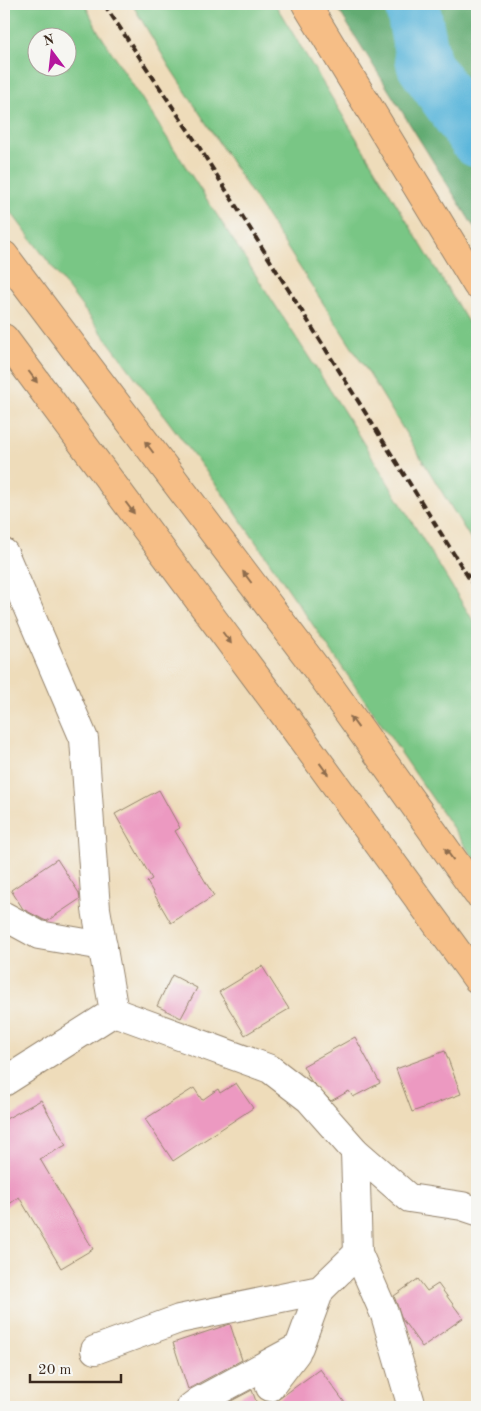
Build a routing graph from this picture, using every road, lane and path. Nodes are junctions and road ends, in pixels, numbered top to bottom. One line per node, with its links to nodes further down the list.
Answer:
1 (306, 4): 3 (main road)
2 (4, 255): 6 (main road, one-way to 2)
3 (477, 285)
4 (4, 338): 9 (main road, one-way to 9)
5 (4, 553): 8 (street)
6 (477, 893)
7 (4, 916): 8 (street)
8 (103, 946): 10 (street)
9 (477, 979)
10 (114, 1012): 11 (street); 12 (street)
11 (4, 1082)
12 (355, 1151): 13 (street); 14 (street)
13 (477, 1211)
14 (358, 1253): 15 (street); 20 (street)
15 (320, 1290): 16 (street); 17 (street)
16 (300, 1348): 18 (street); 19 (street)
17 (96, 1350)
18 (270, 1387)
19 (191, 1407)
20 (412, 1407)

